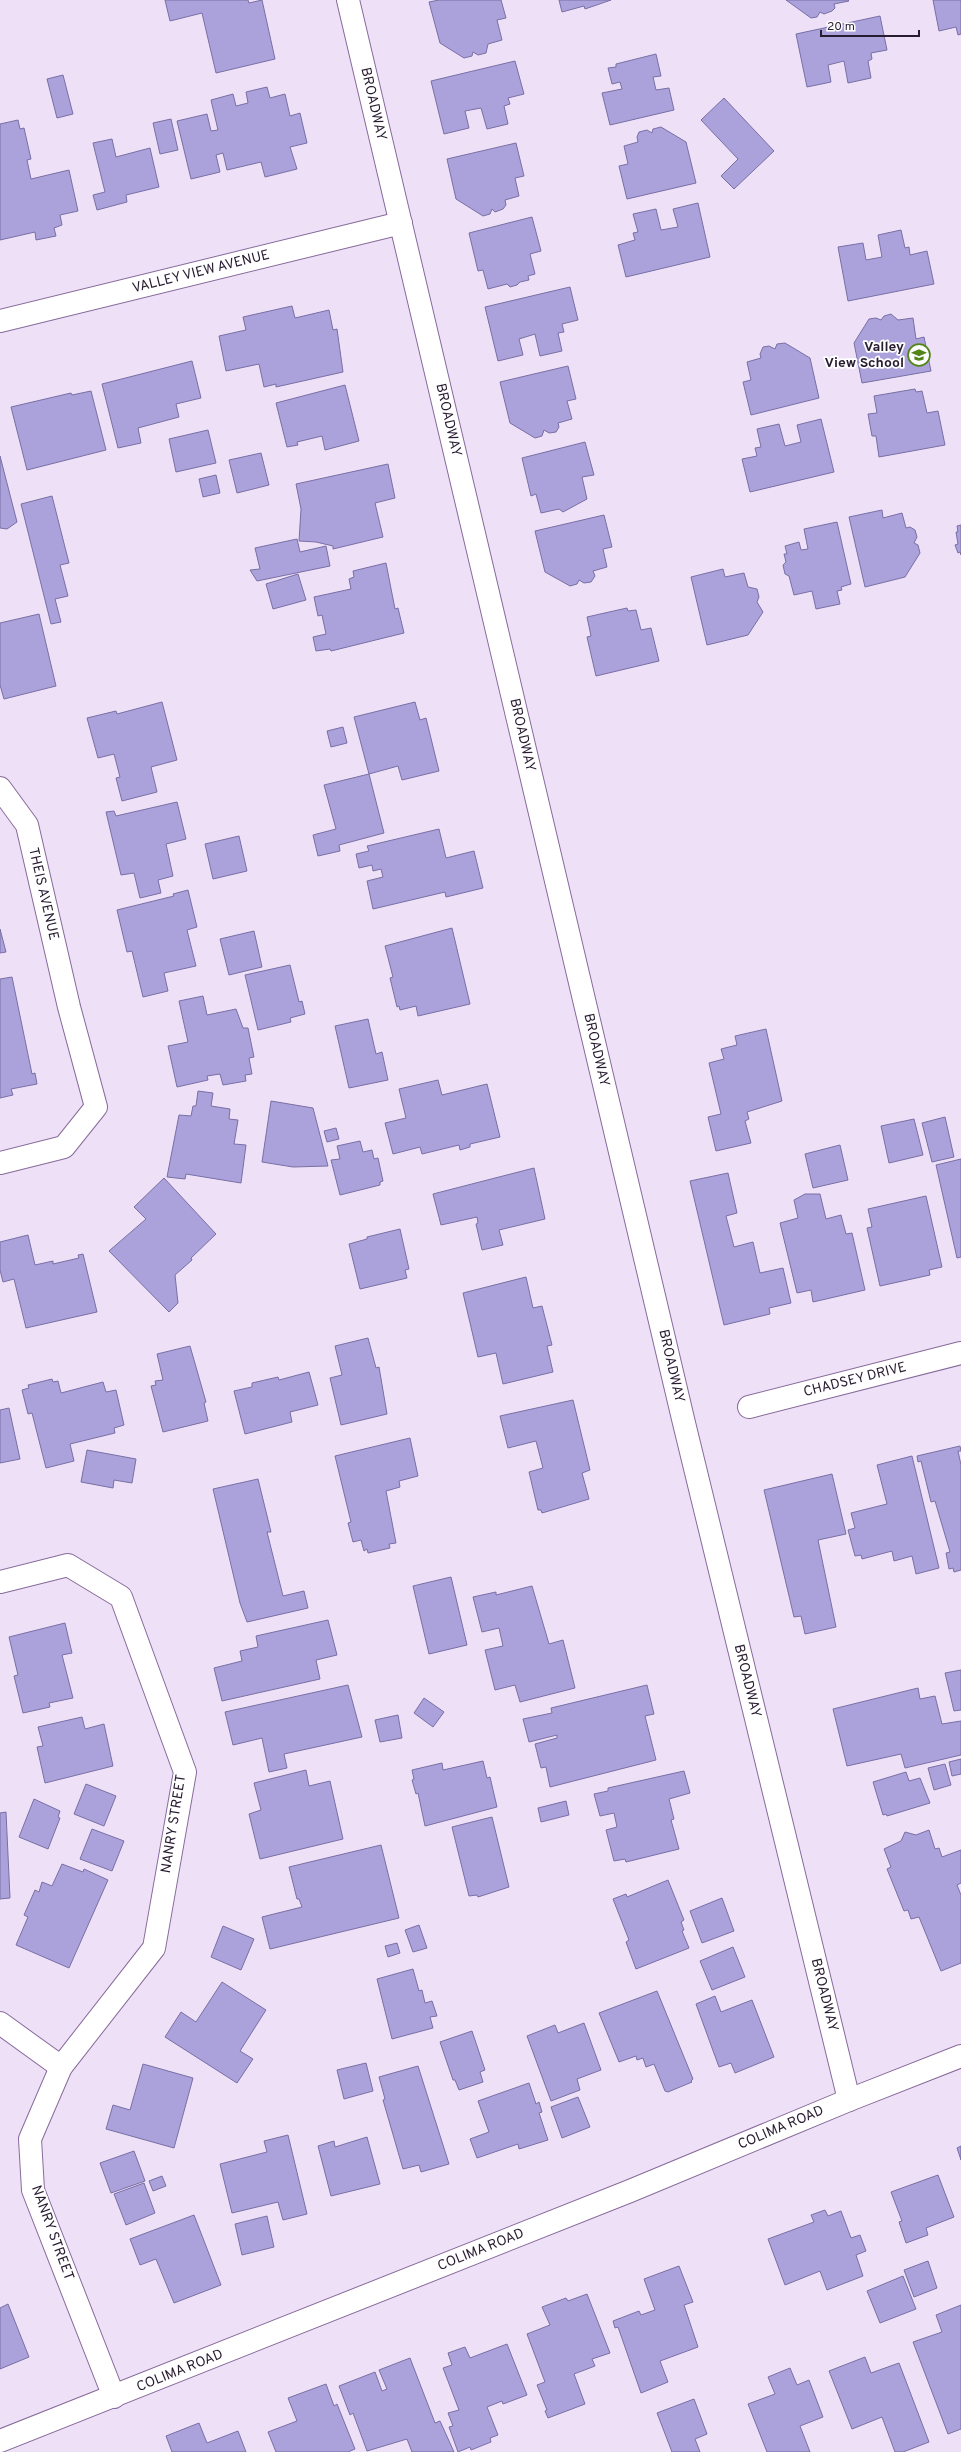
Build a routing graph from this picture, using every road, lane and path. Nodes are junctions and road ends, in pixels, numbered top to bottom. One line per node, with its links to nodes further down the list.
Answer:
1 (348, 0): 2 (street, BROADWAY)
2 (401, 223): 3 (street, VALLEY VIEW AVENUE); 12 (street, BROADWAY)
3 (0, 321)
4 (0, 788): 5 (street, THEIS AVENUE)
5 (0, 1163)
6 (961, 1353): 7 (street, CHADSEY DRIVE)
7 (749, 1407)
8 (0, 1582): 11 (street, NANRY STREET)
9 (0, 2023): 11 (street)
10 (961, 2056): 12 (street, COLIMA ROAD)
11 (61, 2067): 13 (street, NANRY STREET)
12 (849, 2100): 13 (street, COLIMA ROAD)
13 (114, 2397): 14 (street, COLIMA ROAD)
14 (0, 2441)

